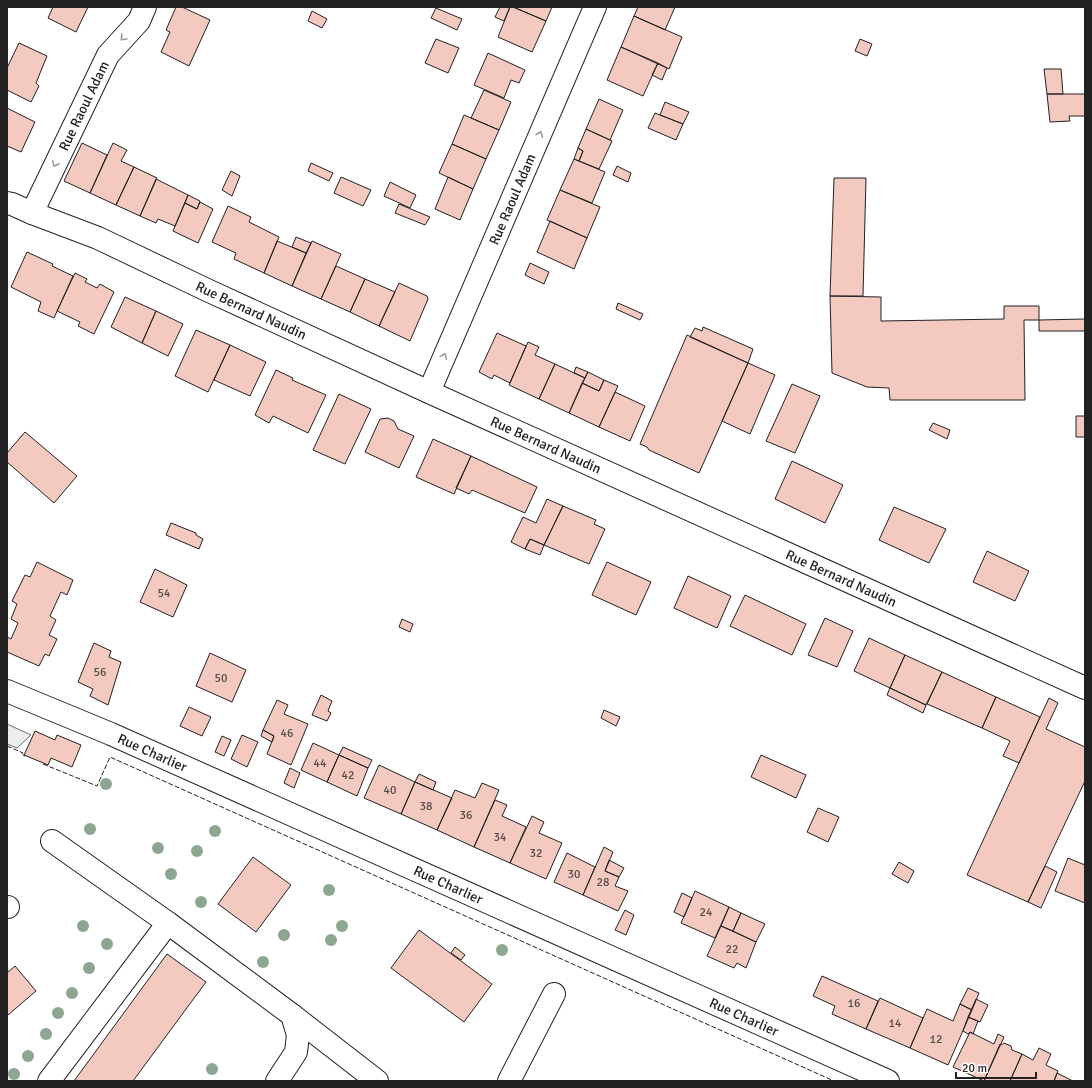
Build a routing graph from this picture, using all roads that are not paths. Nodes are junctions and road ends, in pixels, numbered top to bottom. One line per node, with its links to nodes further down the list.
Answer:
1 (145, 7): 4 (street, Rue Raoul Adam, one-way to 4)
2 (595, 7): 5 (street, Rue Raoul Adam, one-way to 2)
3 (7, 203): 4 (street, Rue Bernard Naudin)
4 (32, 213): 5 (street, Rue Bernard Naudin)
5 (429, 392): 6 (street, Rue Bernard Naudin)
6 (1085, 688)
7 (7, 691): 16 (street, Rue Charlier)
8 (52, 841): 9 (street)
9 (168, 923): 11 (street); 12 (street)
10 (554, 994): 15 (street)
11 (292, 1014): 13 (street); 14 (street)
12 (49, 1081)
13 (277, 1081)
14 (377, 1081)
15 (509, 1081)
16 (888, 1081)

